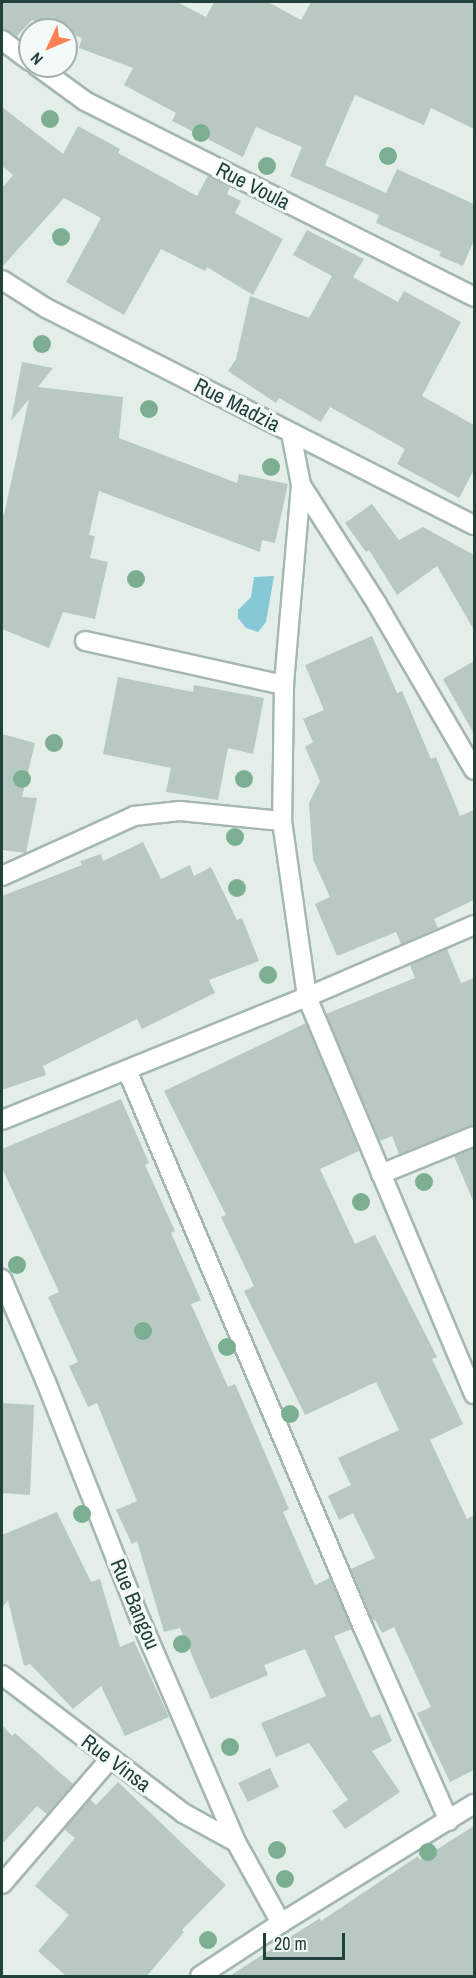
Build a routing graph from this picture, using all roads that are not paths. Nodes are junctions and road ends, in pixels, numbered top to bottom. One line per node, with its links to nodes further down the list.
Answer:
1 (2, 40): 2 (street)
2 (18, 52)
3 (53, 78): 5 (street, Rue Voula)
4 (2, 280): 6 (street, Rue Madzia)
5 (474, 297)
6 (291, 433): 7 (street); 8 (street, Rue Madzia)
7 (301, 484): 10 (street); 11 (street)
8 (474, 525)
9 (85, 641): 10 (street)
10 (284, 685): 12 (street)
11 (474, 770)
12 (282, 821): 13 (street); 15 (street)
13 (2, 876)
14 (474, 925): 15 (street)
15 (307, 997): 16 (street); 19 (street)
16 (127, 1070): 17 (street); 26 (street)
17 (2, 1120)
18 (474, 1136): 19 (street)
19 (381, 1174): 21 (street)
20 (2, 1279): 27 (street, Rue Bangou)
21 (468, 1361): 22 (street)
22 (474, 1394)
23 (2, 1675): 24 (street, Rue Vinsa)
24 (110, 1759): 27 (street, Rue Vinsa); 28 (street)
25 (474, 1804): 26 (street)
26 (449, 1821): 29 (street)
27 (236, 1842): 29 (street, Rue Bangou)
28 (2, 1884)
29 (281, 1923): 30 (street)
30 (200, 1977)

